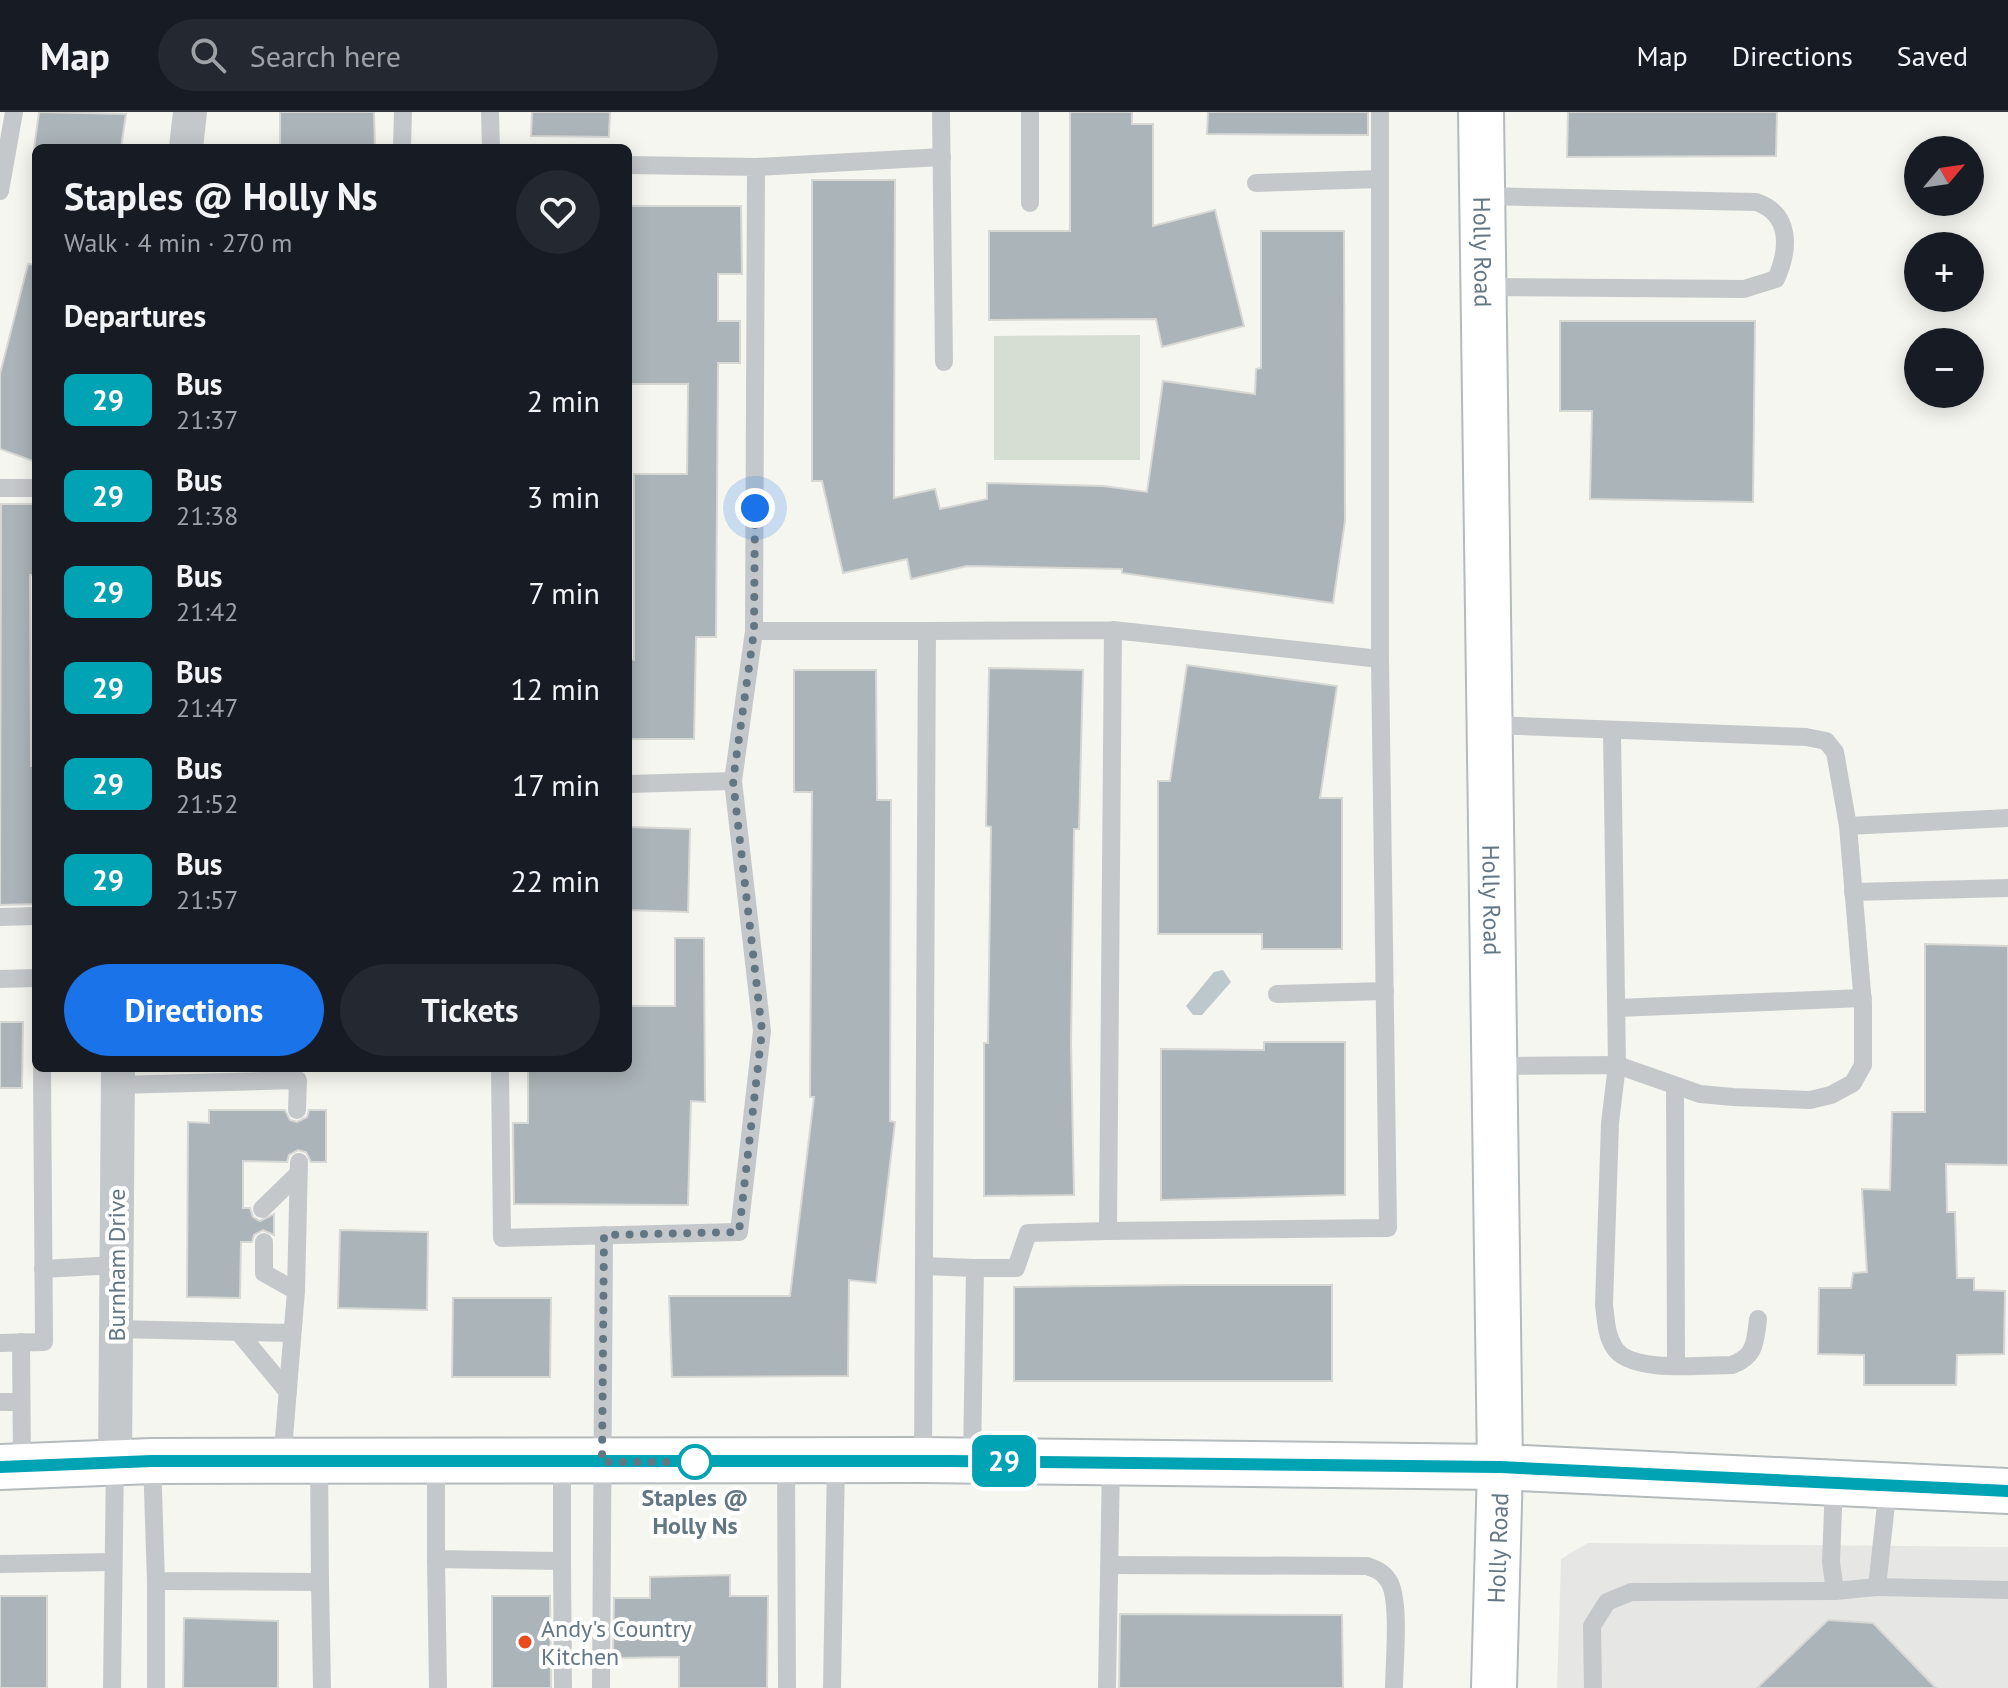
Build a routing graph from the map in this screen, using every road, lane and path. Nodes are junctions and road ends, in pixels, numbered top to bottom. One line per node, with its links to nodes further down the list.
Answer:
1 (14, 112): 17 (lane)
2 (190, 112): 9 (street)
3 (403, 112): 10 (lane)
4 (490, 112): 11 (lane)
5 (941, 112): 12 (lane)
6 (1030, 112): 19 (lane)
7 (1380, 112): 15 (lane)
8 (1481, 112): 18 (main road, Holly Road)
9 (186, 144)
10 (402, 144)
11 (491, 144)
12 (942, 157): 14 (lane); 21 (lane)
13 (632, 165): 14 (lane)
14 (756, 167): 25 (lane)
15 (1380, 179): 16 (lane); 27 (lane)
16 (1256, 183)
17 (0, 191)
18 (1482, 196): 20 (main road, Holly Road); 20 (lane)
19 (1030, 203)
20 (1483, 287): 28 (main road, Holly Road)
21 (944, 362)
22 (0, 488): 23 (lane)
23 (32, 488)
24 (1113, 630): 26 (lane); 27 (lane); 52 (lane)
25 (754, 631): 26 (lane); 30 (lane)
26 (927, 631): 56 (lane)
27 (1380, 659): 40 (lane)
28 (1490, 725): 29 (lane); 45 (main road, Holly Road)
29 (1612, 732): 33 (lane); 43 (lane)
30 (733, 781): 31 (lane); 53 (lane)
31 (632, 784)
32 (2008, 818): 33 (lane)
33 (1848, 826): 35 (lane)
34 (2008, 888): 35 (lane)
35 (1853, 892): 42 (lane)
36 (32, 916): 37 (lane)
37 (0, 917)
38 (32, 978): 39 (lane)
39 (0, 979)
40 (1385, 991): 41 (lane); 52 (lane)
41 (1277, 994)
42 (1863, 998): 43 (lane); 49 (lane)
43 (1617, 1008): 44 (lane)
44 (1617, 1065): 45 (lane); 49 (lane); 66 (lane)
45 (1495, 1066): 80 (main road, Holly Road)
46 (42, 1072): 58 (lane)
47 (500, 1072): 53 (lane)
48 (118, 1076): 50 (lane); 55 (street, Burnham Drive)
49 (1675, 1086): 66 (lane)
50 (297, 1110)
51 (262, 1209): 59 (lane)
52 (1108, 1231): 57 (lane)
53 (604, 1235): 77 (lane)
54 (264, 1242): 59 (lane)
55 (116, 1265): 58 (lane); 61 (street, Burnham Drive)
56 (924, 1266): 57 (lane); 70 (lane)
57 (975, 1268): 74 (lane)
58 (43, 1269): 64 (lane)
59 (296, 1291): 62 (lane)
60 (1758, 1319): 66 (lane)
61 (116, 1329): 63 (lane); 71 (street, Burnham Drive)
62 (292, 1333): 63 (lane); 67 (lane)
63 (240, 1334): 67 (lane)
64 (21, 1342): 65 (lane); 69 (lane)
65 (0, 1343)
66 (1676, 1365)
67 (288, 1392): 75 (lane)
68 (0, 1402): 69 (lane)
69 (21, 1402): 79 (lane)
70 (923, 1460): 73 (main road); 74 (main road)
71 (133, 1461): 75 (main road); 79 (main road); 86 (lane); 89 (lane)
72 (786, 1461): 73 (main road); 77 (main road); 100 (lane)
73 (836, 1461): 101 (lane)
74 (972, 1461): 78 (main road)
75 (300, 1462): 76 (main road); 90 (lane)
76 (436, 1462): 77 (main road); 84 (lane)
77 (582, 1462): 85 (lane); 99 (lane)
78 (1111, 1463): 80 (main road); 88 (lane)
79 (11, 1466)
80 (1500, 1467): 81 (main road); 104 (main road, Holly Road)
81 (1834, 1483): 82 (main road); 93 (lane)
82 (1888, 1486): 83 (main road); 91 (lane)
83 (2008, 1491)
84 (436, 1559): 85 (lane); 97 (lane)
85 (562, 1561): 98 (lane)
86 (113, 1562): 87 (lane); 94 (lane)
87 (0, 1564)
88 (1110, 1565): 102 (lane); 103 (lane)
89 (156, 1581): 90 (lane); 95 (lane)
90 (320, 1582): 96 (lane)
91 (1877, 1587): 92 (lane); 93 (lane)
92 (2008, 1590)
93 (1835, 1591): 105 (lane)
94 (112, 1688)
95 (156, 1688)
96 (322, 1688)
97 (438, 1688)
98 (563, 1688)
99 (601, 1688)
100 (787, 1688)
101 (832, 1688)
102 (1107, 1688)
103 (1394, 1688)
104 (1494, 1688)
105 (1593, 1688)

